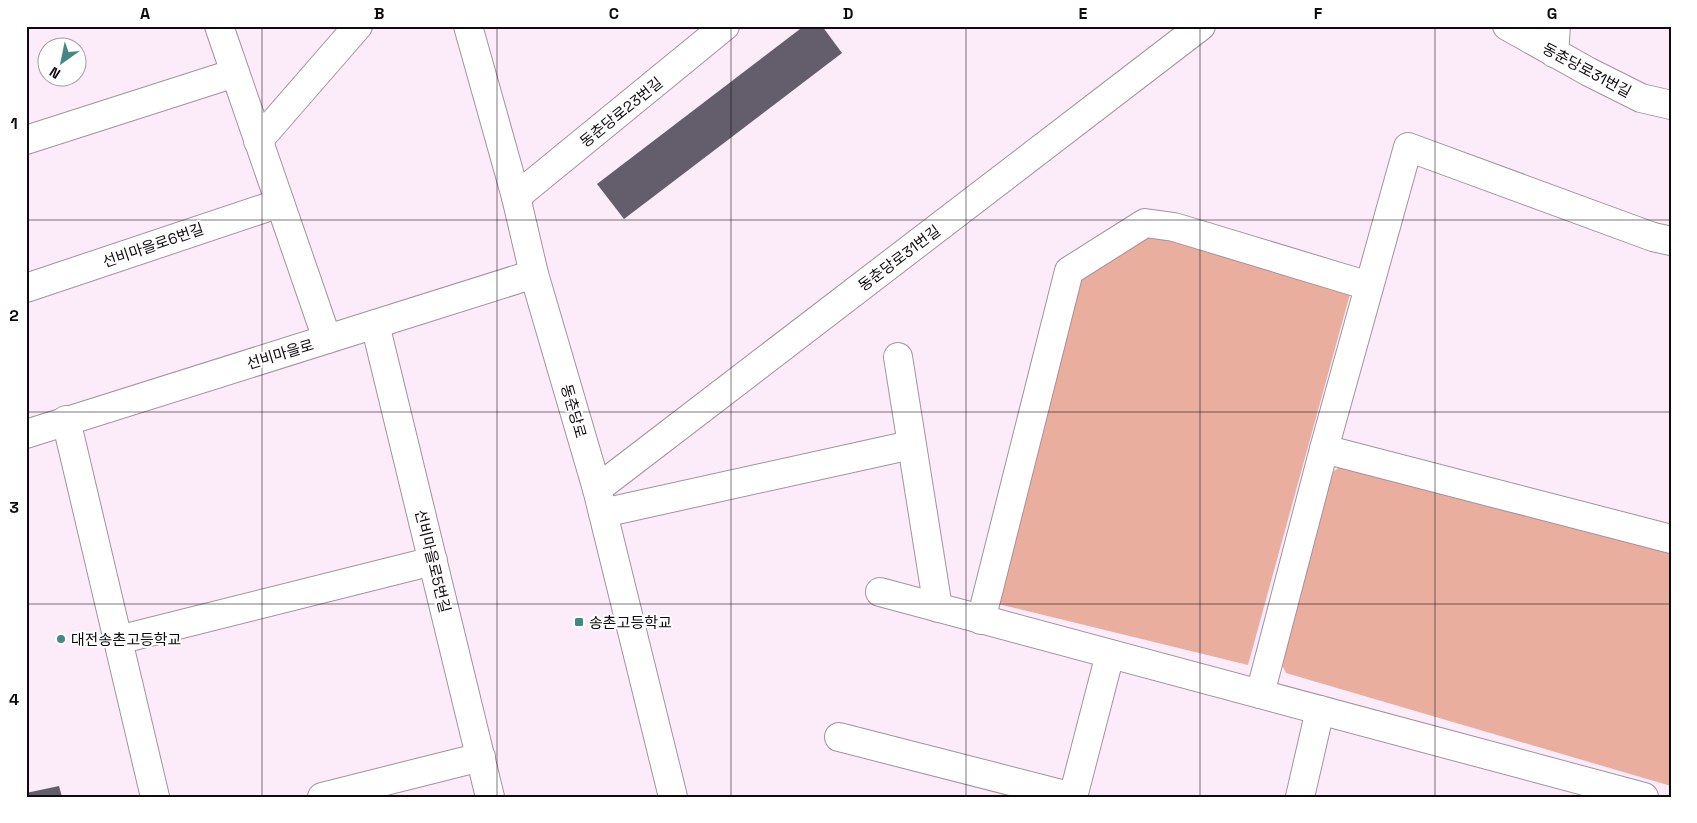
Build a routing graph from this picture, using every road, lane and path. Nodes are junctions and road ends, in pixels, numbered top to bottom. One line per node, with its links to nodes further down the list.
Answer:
1 (218, 26): 8 (street)
2 (358, 26): 11 (street)
3 (468, 26): 12 (street, 동춘당로)
4 (725, 26): 12 (street, 동춘당로23번길)
5 (1201, 26): 25 (street, 동춘당로31번길)
6 (1507, 26): 7 (street, 동춘당로31번길)
7 (1555, 39): 9 (street, 동춘당로31번길)
8 (235, 73): 10 (street); 11 (street)
9 (1671, 105)
10 (26, 140)
11 (258, 141): 13 (street)
12 (516, 198): 15 (street, 동춘당로)
13 (280, 203): 17 (street, 선비마을로6번길); 19 (street)
14 (1671, 241): 16 (street)
15 (534, 274): 18 (street, 선비마을로); 25 (street, 동춘당로)
16 (1369, 286): 24 (street); 30 (street)
17 (26, 288)
18 (376, 324): 19 (street, 선비마을로); 27 (street, 선비마을로5번길)
19 (327, 339): 21 (street, 선비마을로)
20 (898, 357): 23 (street)
21 (66, 420): 22 (street, 선비마을로); 31 (street)
22 (26, 434)
23 (911, 445): 25 (street); 29 (street)
24 (1324, 449): 26 (street); 33 (street)
25 (600, 501): 41 (street, 동춘당로)
26 (1671, 539)
27 (433, 561): 31 (street); 36 (street, 선비마을로5번길)
28 (880, 592): 29 (street)
29 (938, 608): 30 (street)
30 (980, 620): 32 (street)
31 (118, 640): 38 (street)
32 (1110, 654): 33 (street); 42 (street)
33 (1260, 694): 34 (street)
34 (1320, 710): 37 (street); 43 (street)
35 (838, 737): 42 (street)
36 (480, 757): 39 (street); 40 (street, 선비마을로5번길)
37 (1564, 786): 44 (street)
38 (155, 797)
39 (322, 797)
40 (490, 797)
41 (673, 797)
42 (1073, 797)
43 (1300, 797)
44 (1644, 797)

